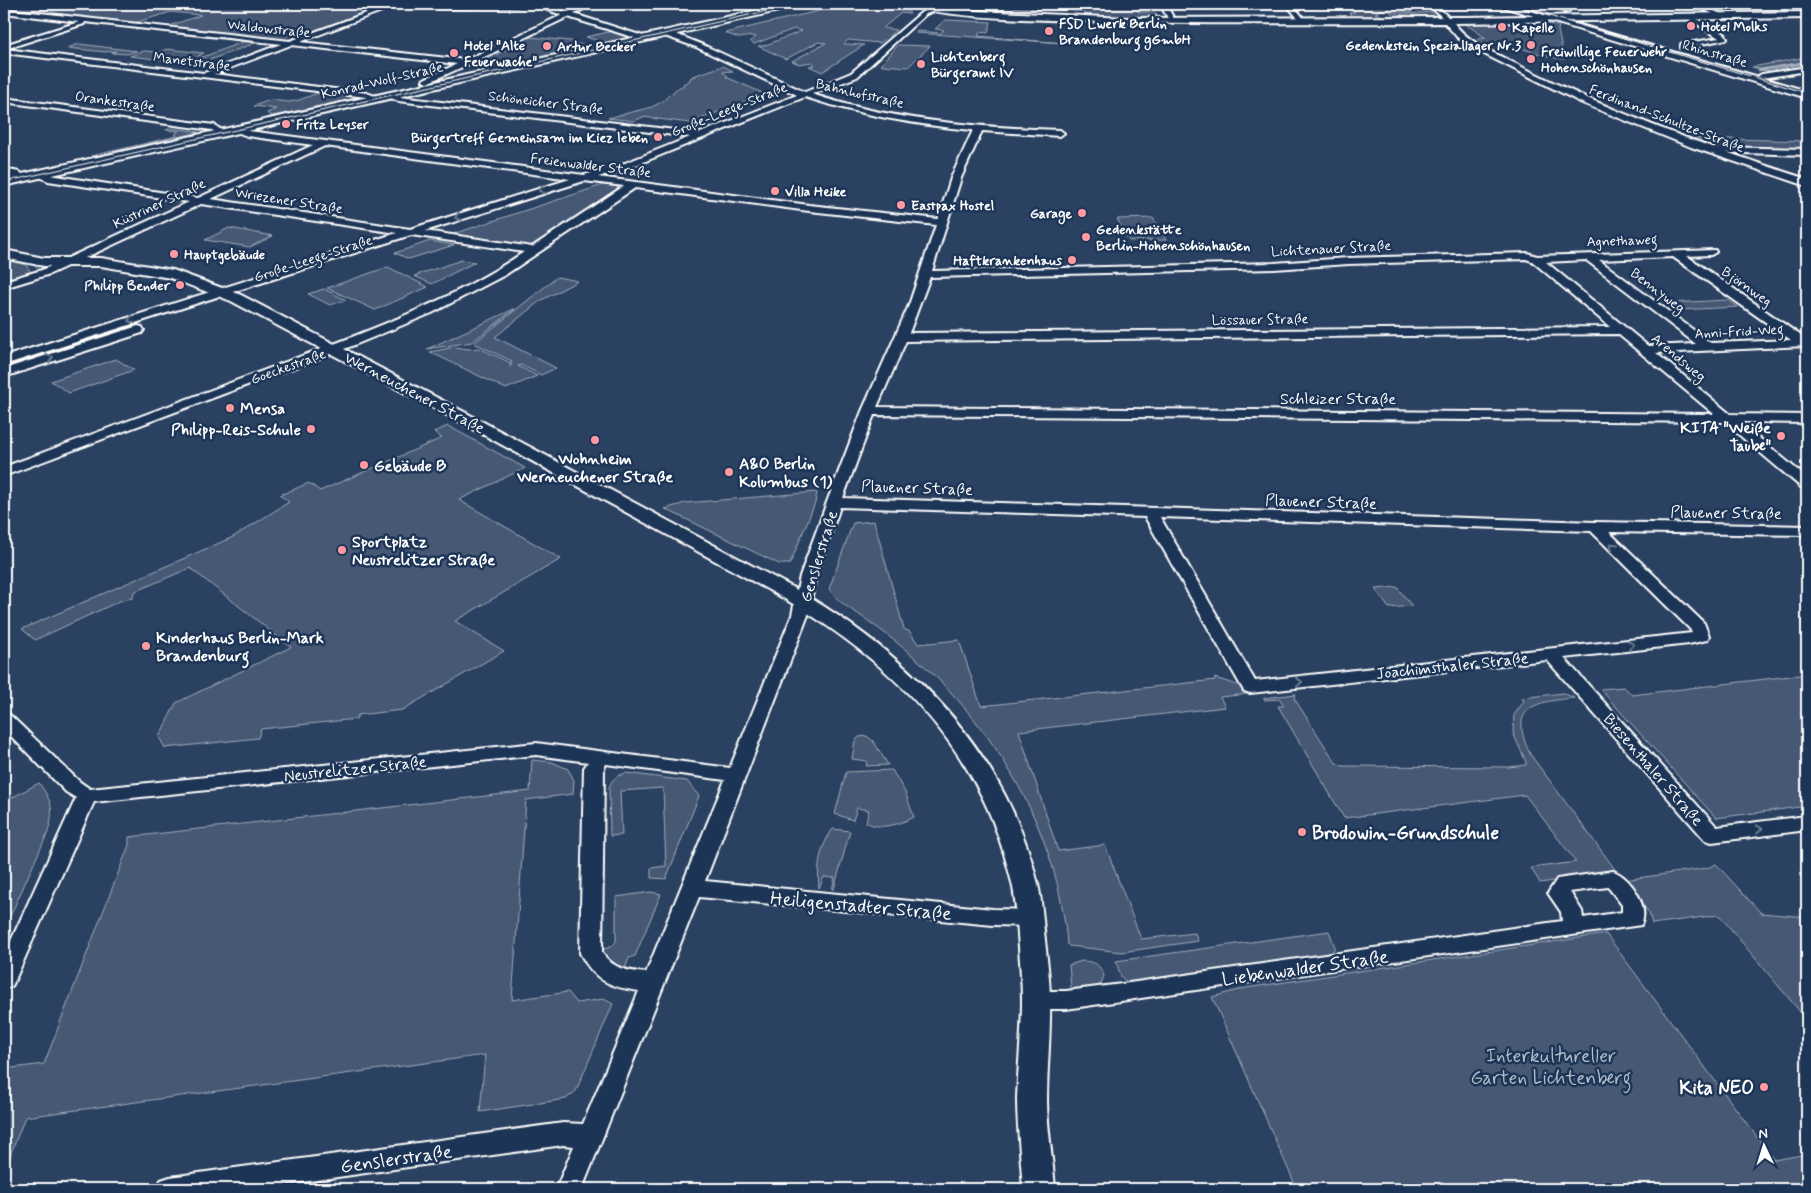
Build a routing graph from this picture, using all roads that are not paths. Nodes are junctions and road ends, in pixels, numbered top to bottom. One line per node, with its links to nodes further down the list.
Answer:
1 (397, 4): 28 (street)
2 (413, 4): 3 (street)
3 (518, 4)
4 (534, 4): 17 (street)
5 (590, 4): 17 (street)
6 (796, 4): 26 (main road, Konrad-Wolf-Straße)
7 (921, 4): 15 (street)
8 (1162, 4): 24 (street)
9 (1289, 4): 25 (street)
10 (1431, 4): 22 (street)
11 (1499, 4): 19 (main road, Rhinstraße)
12 (1519, 4): 19 (main road, Rhinstraße)
13 (1558, 4): 19 (street)
14 (1695, 4): 20 (street)
15 (935, 9): 24 (street); 39 (street, Große-Leege-Straße)
16 (4, 12): 23 (street, Waldowstraße)
17 (569, 14): 27 (street); 32 (street)
18 (1807, 15): 20 (street)
19 (1557, 16): 20 (street); 21 (street); 22 (street); 36 (main road, Rhinstraße); 40 (main road, Rhinstraße)
20 (1722, 16): 21 (street)
21 (1691, 18): 30 (street)
22 (1447, 20): 25 (street); 49 (street, Ferdinand-Schultze-Straße)
23 (89, 21): 28 (street, Waldowstraße); 29 (street)
24 (1172, 21): 25 (street)
25 (1304, 21)
26 (665, 33): 27 (main road, Konrad-Wolf-Straße); 39 (street, Bahnhofstraße)
27 (645, 38): 34 (main road, Konrad-Wolf-Straße)
28 (290, 43): 32 (street, Waldowstraße); 35 (street)
29 (4, 46)
30 (1684, 46)
31 (4, 51): 35 (street, Manetstraße)
32 (467, 62): 34 (street, Waldowstraße); 37 (street)
33 (1807, 69): 36 (street)
34 (500, 70): 41 (main road, Konrad-Wolf-Straße)
35 (204, 75): 41 (street, Manetstraße)
36 (1762, 76): 38 (main road, Rhinstraße)
37 (428, 80)
38 (1807, 89)
39 (805, 95): 43 (street, Bahnhofstraße); 47 (street, Große-Leege-Straße)
40 (1807, 95)
41 (382, 97): 44 (main road, Konrad-Wolf-Straße); 47 (street, Schöneicher Straße)
42 (4, 100): 45 (street, Orankestraße)
43 (979, 128): 46 (street, Bahnhofstraße); 61 (street, Genslerstraße)
44 (237, 129): 45 (main road, Konrad-Wolf-Straße); 48 (street, Freienwalder Straße)
45 (222, 133): 53 (main road, Konrad-Wolf-Straße)
46 (1060, 133)
47 (701, 136): 51 (street, Große-Leege-Straße)
48 (324, 143): 55 (street, Freienwalder Straße); 60 (street, Küstriner Straße)
49 (1710, 150): 50 (street); 58 (street, Ferdinand-Schultze-Straße)
50 (1807, 152)
51 (628, 165): 55 (street, Große-Leege-Straße); 56 (street, Große-Leege-Straße)
52 (4, 172): 54 (street)
53 (40, 174): 54 (main road, Konrad-Wolf-Straße); 60 (street, Wriezener Straße)
54 (23, 177): 57 (main road, Konrad-Wolf-Straße)
55 (584, 178): 56 (street, Freienwalder Straße); 62 (street, Große-Leege-Straße, one-way to 62)
56 (601, 180): 59 (street, Freienwalder Straße); 63 (street, Große-Leege-Straße)
57 (4, 182)
58 (1807, 183)
59 (634, 184): 61 (street, Freienwalder Straße); 64 (street, Goeckestraße)
60 (199, 201): 62 (street, Wriezener Straße); 70 (street, Küstriner Straße)
61 (942, 223): 71 (street, Genslerstraße)
62 (411, 232): 63 (street, Wriezener Straße); 73 (street, Große-Leege-Straße)
63 (431, 235): 64 (street, Wriezener Straße); 74 (street, Große-Leege-Straße)
64 (536, 251): 79 (street, Goeckestraße)
65 (1711, 252): 66 (street, Agnethaweg)
66 (1675, 253): 68 (street, Agnethaweg); 77 (street, Björnweg)
67 (4, 254): 70 (street, Werneuchener Straße)
68 (1589, 257): 69 (street, Agnethaweg); 78 (street, Bennyweg)
69 (1531, 258): 71 (street, Lichtenauer Straße); 75 (street, Arendsweg)
70 (68, 262): 72 (street, Küstriner Straße); 73 (street, Werneuchener Straße)
71 (925, 274): 76 (street, Genslerstraße)
72 (4, 285)
73 (220, 291): 74 (street, Werneuchener Straße); 81 (street, Große-Leege-Straße, one-way to 81)
74 (236, 298): 79 (street, Werneuchener Straße); 82 (street, Große-Leege-Straße, one-way to 74)
75 (1620, 330): 76 (street, Lössauer Straße); 80 (street, Arendsweg)
76 (901, 337): 83 (street, Genslerstraße)
77 (1803, 343): 78 (street, Anni-Frid-Weg)
78 (1708, 347): 80 (street, Anni-Frid-Weg)
79 (334, 348): 86 (street, Goeckestraße); 92 (street, Werneuchener Straße)
80 (1646, 350): 84 (street, Arendsweg)
81 (4, 361)
82 (4, 373)
83 (869, 411): 84 (street, Schleizer Straße); 88 (street, Genslerstraße)
84 (1727, 419): 85 (street, Schleizer Straße); 87 (street, Arendsweg)
85 (1807, 419)
86 (4, 472)
87 (1807, 485)
88 (834, 502): 89 (street, Plauener Straße); 92 (street, Genslerstraße)
89 (1152, 513): 90 (street, Plauener Straße); 93 (street, Joachimsthaler Straße, one-way to 93)
90 (1596, 527): 91 (street, Plauener Straße); 93 (street, Joachimsthaler Straße, one-way to 90)
91 (1807, 530)
92 (802, 602): 96 (street, Genslerstraße); 100 (street)
93 (1552, 654): 98 (street, Biesenthaler Straße, one-way to 98)
94 (4, 719): 97 (street)
95 (600, 758): 96 (street, Neustrelitzer Straße); 97 (street, Neustrelitzer Straße); 103 (street)
96 (736, 775): 99 (street, Genslerstraße)
97 (87, 796): 102 (street)
98 (1807, 823)
99 (692, 888): 100 (street, Heiligenstadter Straße); 103 (street, Genslerstraße)
100 (1030, 918): 104 (street)
101 (1574, 927): 104 (street, Liebenwalder Straße)
102 (4, 980)
103 (652, 984): 105 (street, Genslerstraße)
104 (1036, 1000): 108 (street)
105 (592, 1135): 106 (street, Genslerstraße); 107 (street, Genslerstraße)
106 (170, 1189)
107 (569, 1189)
108 (1039, 1189)

